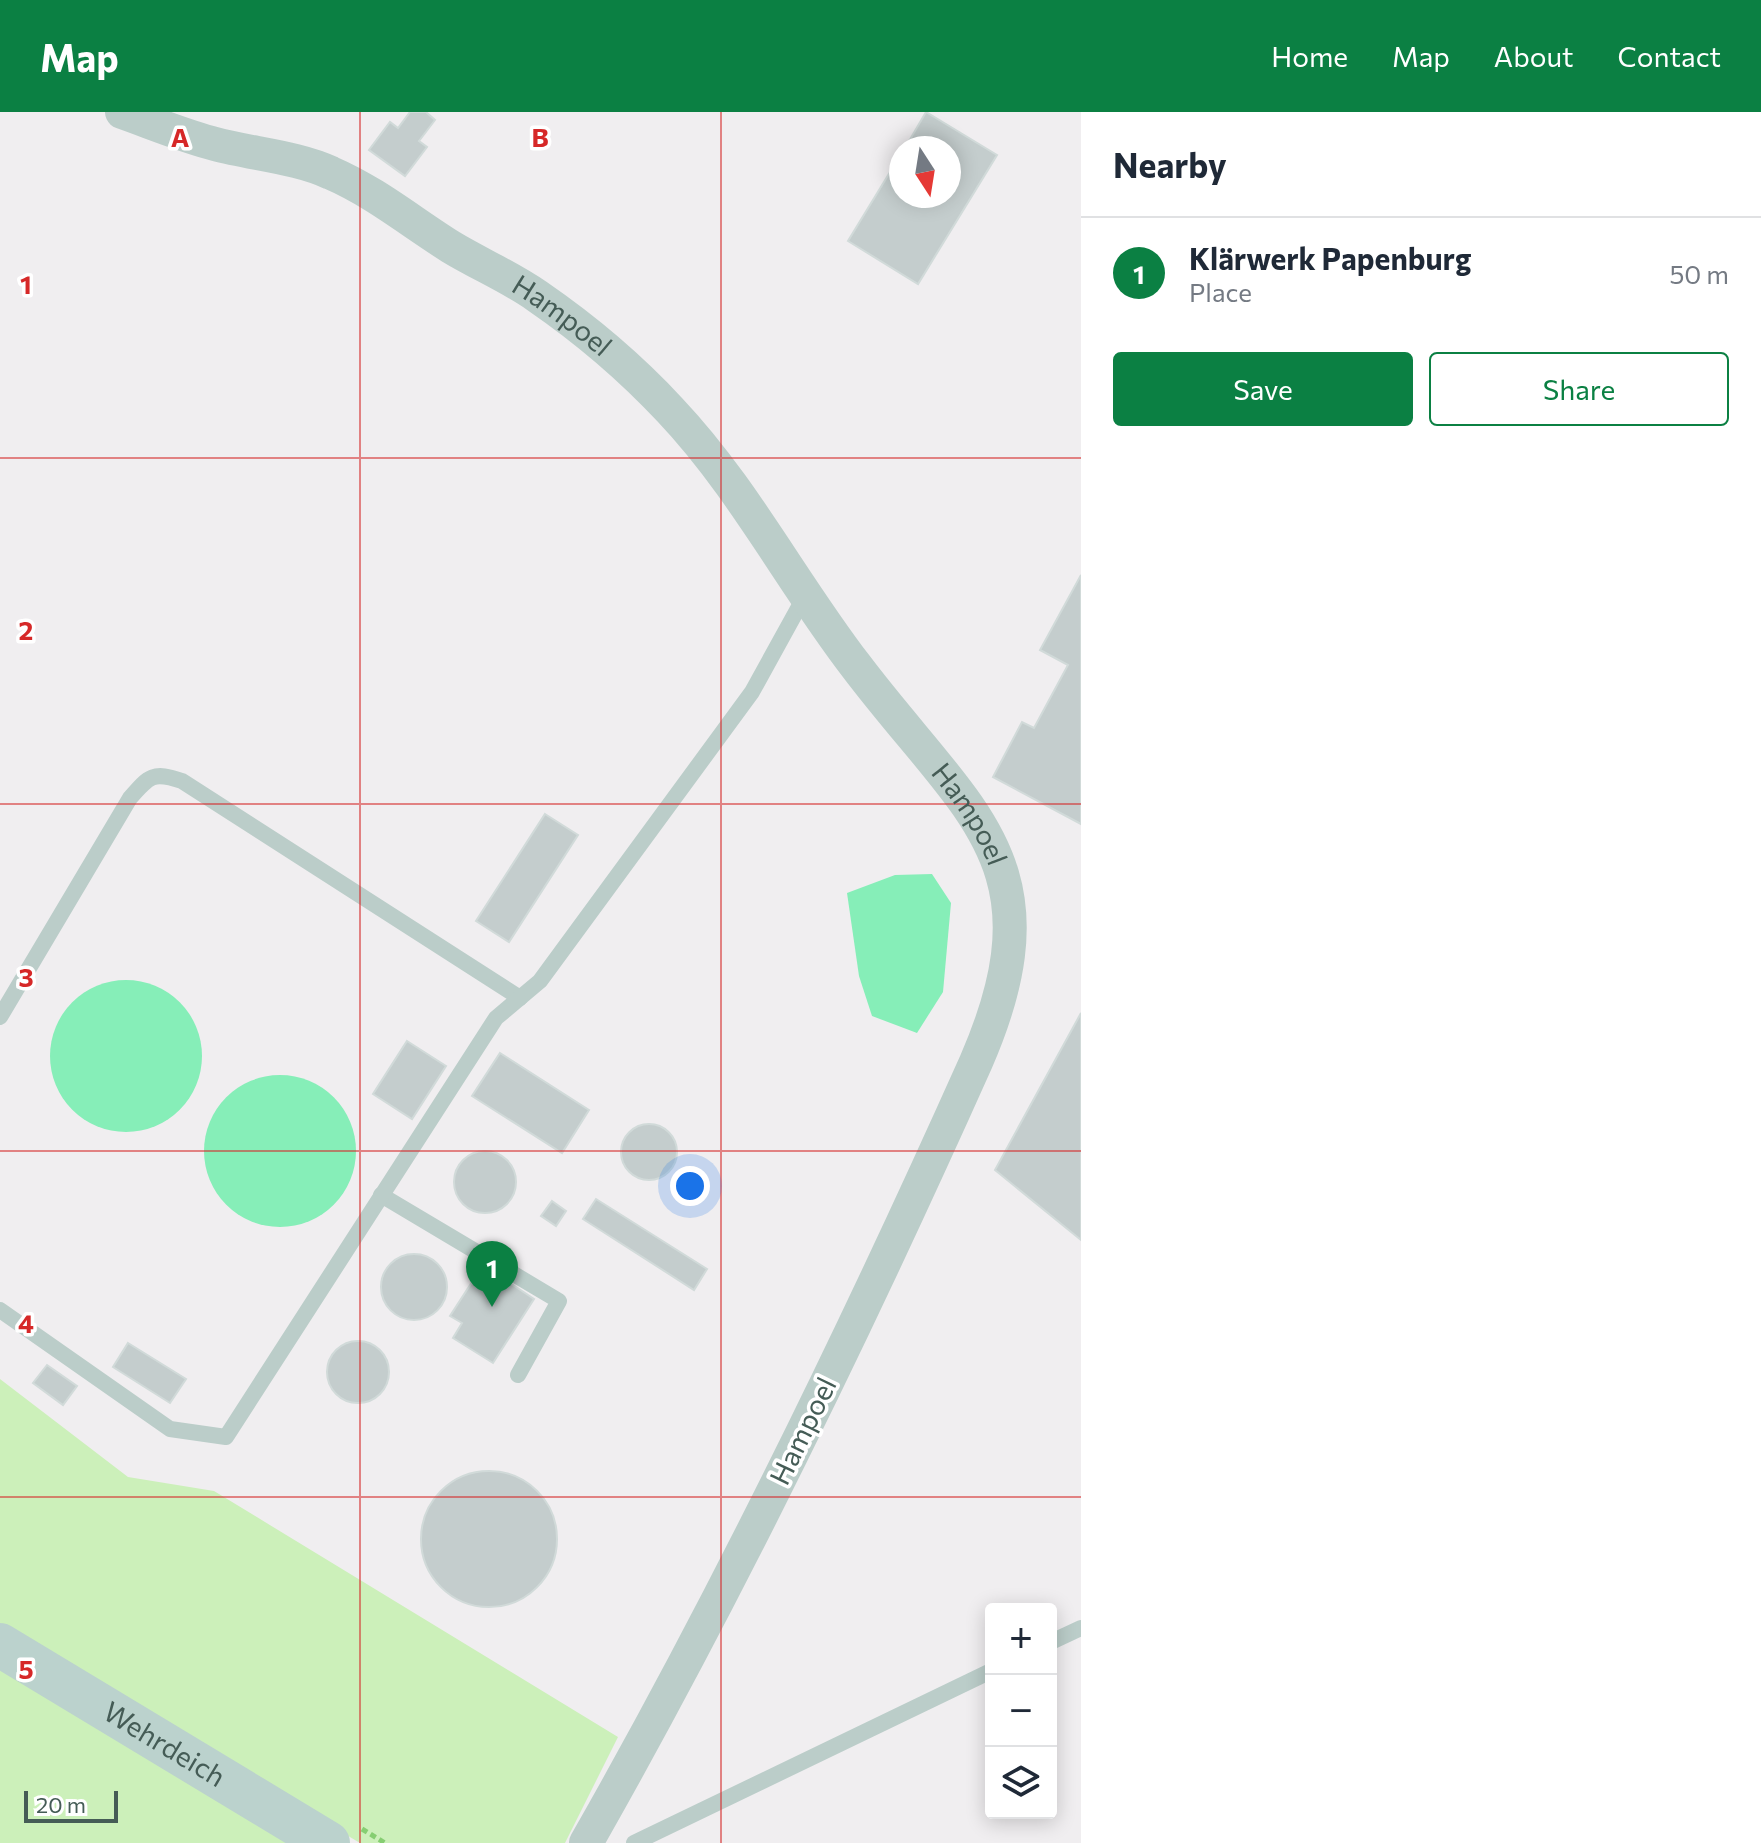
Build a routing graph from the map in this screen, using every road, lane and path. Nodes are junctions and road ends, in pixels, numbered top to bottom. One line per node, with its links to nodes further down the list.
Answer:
1 (122, 112): 2 (street, Hampoel)
2 (806, 593): 3 (lane); 12 (street, Hampoel)
3 (520, 998): 4 (lane); 5 (lane)
4 (0, 1017)
5 (381, 1195): 6 (lane); 7 (lane)
6 (0, 1310)
7 (518, 1375)
8 (1081, 1628): 9 (lane)
9 (1057, 1639)
10 (0, 1645): 13 (street, Wehrdeich)
11 (985, 1674): 14 (lane)
12 (589, 1842)
13 (328, 1843)
14 (634, 1843)

